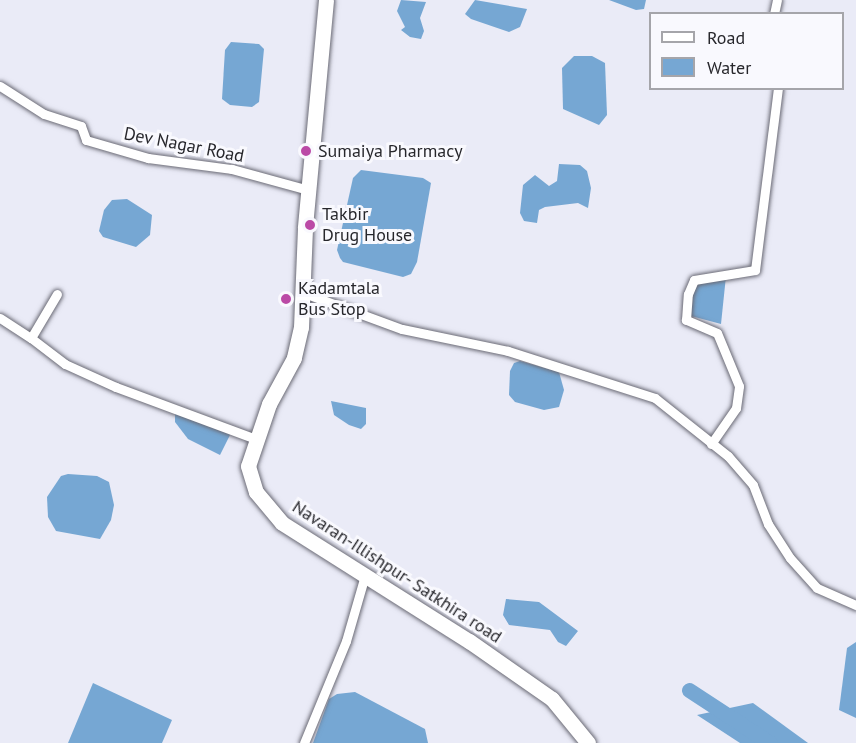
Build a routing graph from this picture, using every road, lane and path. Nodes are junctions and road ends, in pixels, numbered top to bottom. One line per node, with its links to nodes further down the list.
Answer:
1 (326, 0): 4 (highway, Navaran-Illishpur- Satkhira road)
2 (0, 86): 4 (street, Dev Nagar Road)
3 (778, 90): 10 (street)
4 (309, 190): 5 (highway, Navaran-Illishpur- Satkhira road)
5 (304, 293): 9 (highway, Navaran-Illishpur- Satkhira road); 10 (street)
6 (57, 294): 8 (street)
7 (0, 318): 8 (street)
8 (31, 338): 9 (street)
9 (256, 439): 11 (highway, Navaran-Illishpur- Satkhira road)
10 (711, 444): 12 (street)
11 (365, 575): 13 (street); 14 (highway, Navaran-Illishpur- Satkhira road)
12 (855, 603)
13 (304, 743)
14 (588, 743)

